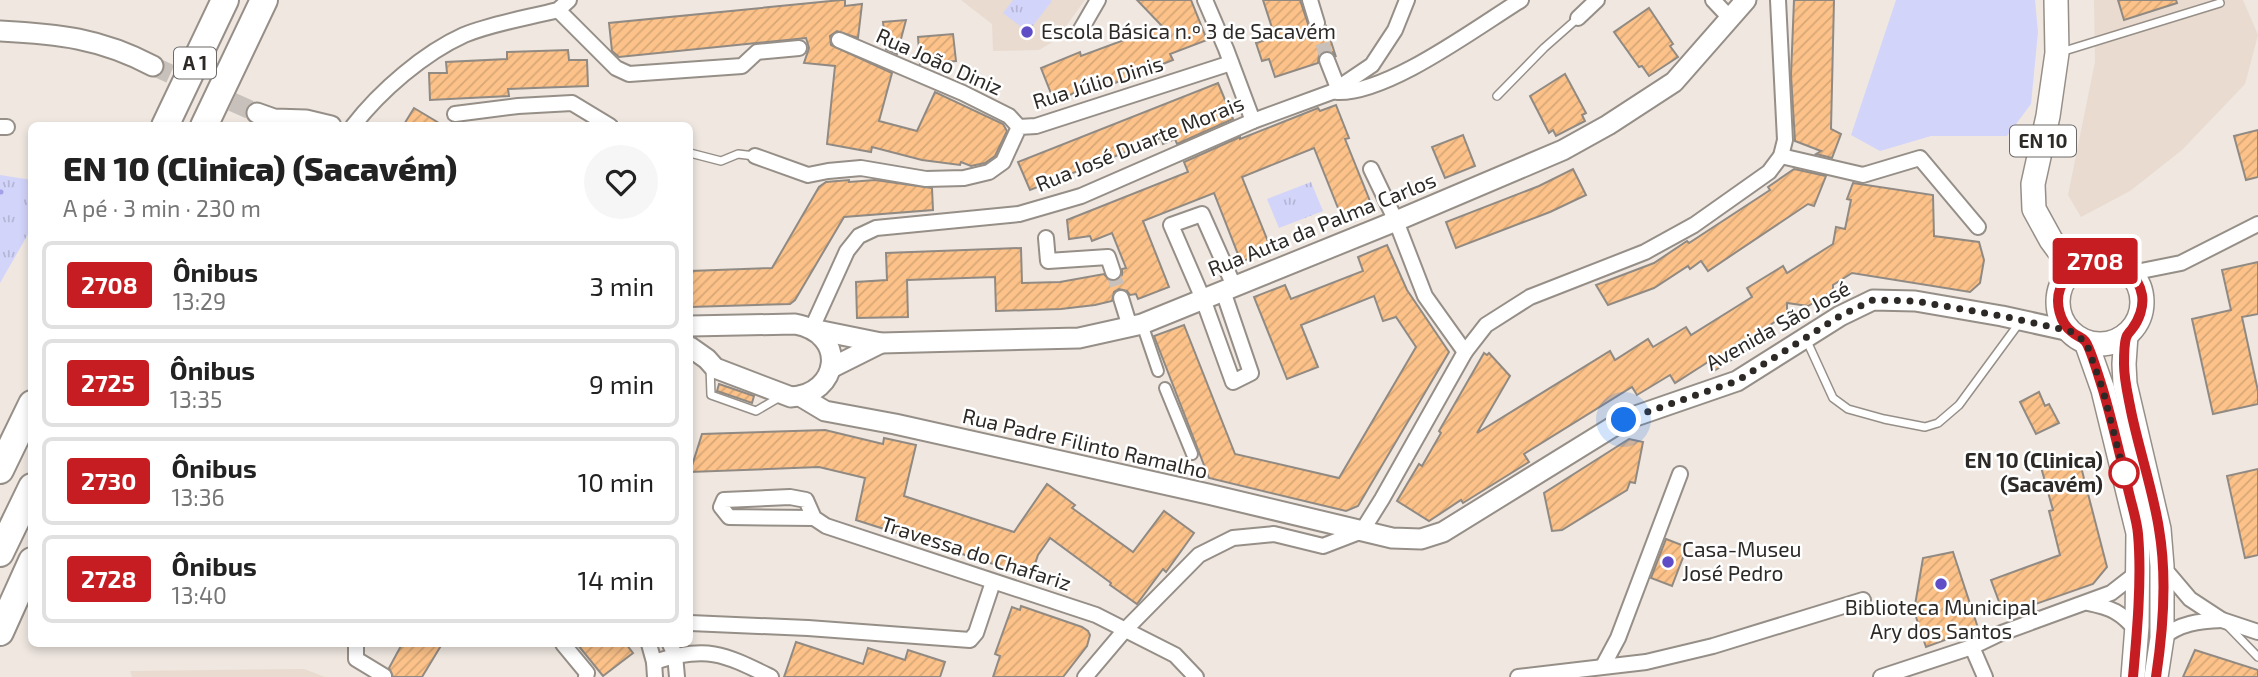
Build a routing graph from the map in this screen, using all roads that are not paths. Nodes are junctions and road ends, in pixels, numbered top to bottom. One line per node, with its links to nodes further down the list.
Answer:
1 (225, 0): 31 (highway, A 1)
2 (264, 0): 32 (highway, A 1)
3 (1098, 0): 19 (street)
4 (1205, 0): 24 (street)
5 (1310, 0): 17 (street)
6 (1407, 0): 26 (street, Rua José Duarte Morais)
7 (1521, 0): 26 (street)
8 (1597, 0): 15 (street)
9 (1713, 0): 16 (street)
10 (1746, 0): 16 (street, Rua Auta da Palma Carlos)
11 (1778, 0): 39 (street)
12 (2056, 0): 22 (main road, EN 10)
13 (2220, 3): 22 (lane)
14 (563, 5): 21 (street); 34 (street)
15 (1578, 18): 27 (lane)
16 (1730, 18): 41 (street, Rua Auta da Palma Carlos)
17 (1317, 23)
18 (0, 31): 25 (street)
19 (1080, 31)
20 (839, 40): 36 (street, Rua João Diniz)
21 (799, 48)
22 (2057, 53): 45 (main road, EN 10)
23 (1327, 60): 26 (street)
24 (1231, 63): 30 (street); 36 (street, Rua Júlio Dinis)
25 (152, 66)
26 (1335, 90): 30 (street, Rua José Duarte Morais)
27 (1497, 96)
28 (455, 114): 35 (street)
29 (270, 120): 33 (street)
30 (1253, 121): 55 (street, Rua José Duarte Morais)
31 (167, 122)
32 (206, 122)
33 (314, 122)
34 (355, 122)
35 (603, 122)
36 (1019, 127): 38 (street, Rua Júlio Dinis)
37 (693, 154): 38 (lane)
38 (755, 156)
39 (1781, 156): 43 (street); 61 (street)
40 (1371, 169): 41 (street)
41 (1395, 221): 48 (street, Rua Auta da Palma Carlos); 61 (street)
42 (2258, 224): 47 (street)
43 (1978, 227)
44 (1046, 238): 46 (street)
45 (2073, 270): 47 (main road); 57 (main road)
46 (1113, 272)
47 (2131, 273): 56 (main road)
48 (1229, 289): 50 (street, Rua Auta da Palma Carlos); 50 (street); 50 (street)
49 (1121, 298): 52 (street)
50 (1203, 299): 52 (street, Rua Auta da Palma Carlos)
51 (2011, 318): 57 (street, Avenida São José); 58 (street, Avenida São José); 58 (lane)
52 (1136, 325): 59 (street, Rua Auta da Palma Carlos); 64 (street)
53 (693, 326): 54 (street, Rua Auta da Palma Carlos)
54 (722, 326): 55 (street, Rua Auta da Palma Carlos); 62 (street)
55 (814, 329): 59 (street, Rua Auta da Palma Carlos); 63 (street)
56 (2126, 335): 57 (main road); 77 (main road)
57 (2078, 336): 79 (main road)
58 (1805, 338): 75 (street, Avenida São José)
59 (881, 343): 63 (street, Rua Auta da Palma Carlos)
60 (693, 349): 62 (street, Rua Padre Filinto Ramalho)
61 (1465, 352): 75 (street)
62 (708, 361): 66 (street, Rua Padre Filinto Ramalho); 66 (lane)
63 (831, 368): 66 (street)
64 (1158, 371)
65 (1165, 388): 70 (street)
66 (792, 396): 75 (street, Rua Padre Filinto Ramalho)
67 (28, 409): 69 (highway)
68 (28, 411): 71 (highway)
69 (0, 448)
70 (1192, 454)
71 (0, 470)
72 (1680, 474): 98 (street)
73 (28, 495): 76 (highway)
74 (814, 518): 74 (street, Travessa do Chafariz); 80 (street, Travessa do Chafariz)
75 (1362, 531): 85 (street)
76 (0, 553)
77 (2162, 566): 83 (street); 89 (main road)
78 (28, 570): 87 (highway)
79 (2138, 572): 82 (street); 86 (main road)
80 (993, 582): 84 (street); 85 (street, Travessa do Chafariz)
81 (1863, 600): 97 (street)
82 (2087, 603): 86 (street); 90 (street)
83 (2222, 620): 88 (street); 89 (street); 95 (lane)
84 (693, 623)
85 (1124, 631): 104 (street); 105 (street, Travessa do Chafariz)
86 (2137, 631): 110 (main road)
87 (0, 632)
88 (2258, 632)
89 (2162, 638): 111 (main road)
90 (1972, 646): 108 (street); 109 (street)
91 (356, 647): 99 (street)
92 (565, 647): 100 (street)
93 (650, 647): 96 (street)
94 (673, 650): 96 (street); 102 (street); 103 (street)
95 (2258, 657)
96 (654, 662): 101 (street)
97 (1646, 662): 98 (street); 107 (street)
98 (1603, 667): 106 (street)
99 (384, 676)
100 (586, 677)
101 (654, 677)
102 (677, 677)
103 (771, 677)
104 (1085, 677)
105 (1195, 677)
106 (1518, 677)
107 (1641, 677)
108 (1881, 677)
109 (1984, 677)
110 (2133, 677)
111 (2156, 677)

